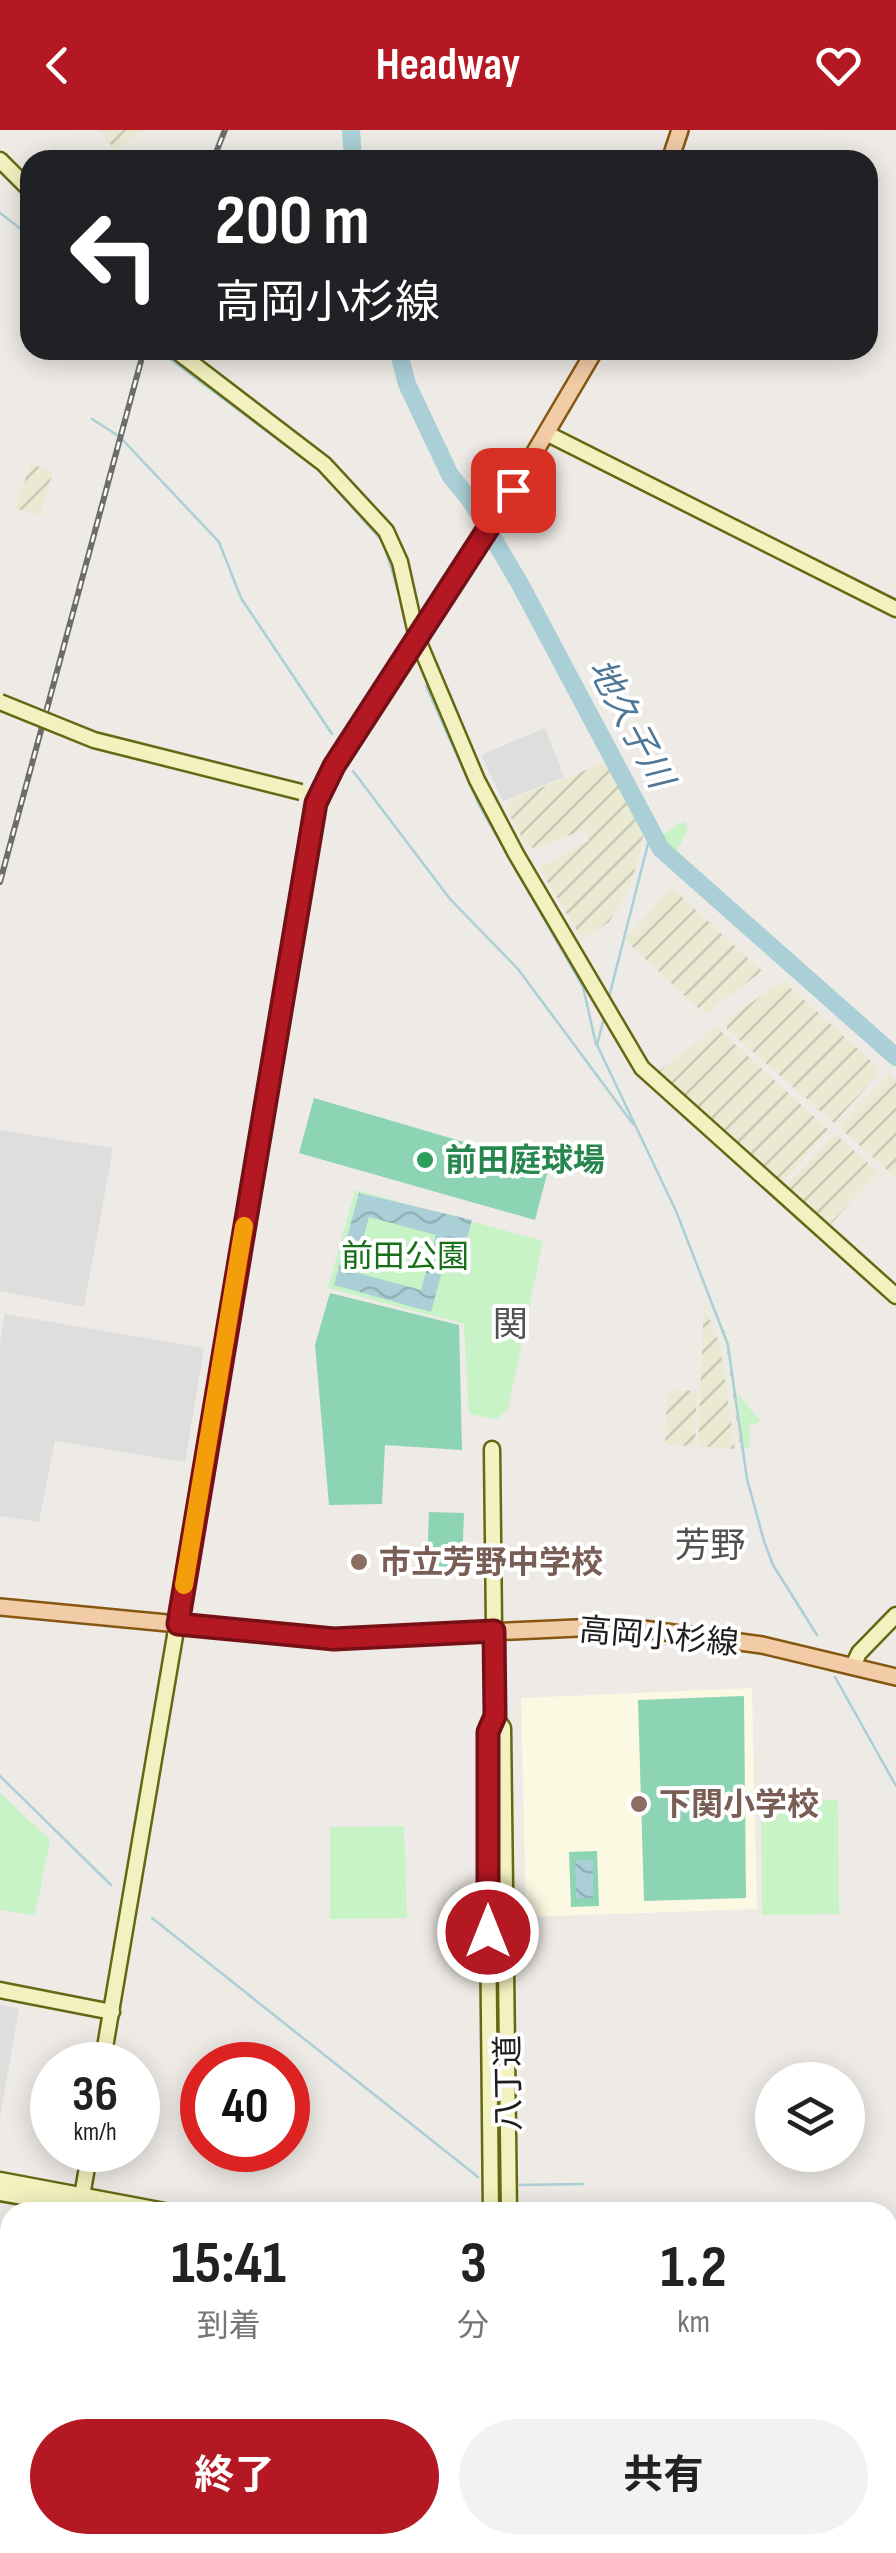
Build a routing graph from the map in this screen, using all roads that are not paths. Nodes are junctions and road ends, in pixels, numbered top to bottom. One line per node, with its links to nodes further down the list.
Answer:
1 (0, 160): 2 (street)
2 (20, 180)
3 (188, 360): 7 (street)
4 (589, 360): 5 (main road)
5 (546, 433): 6 (street); 7 (main road)
6 (896, 609)
7 (418, 638): 9 (main road); 10 (street)
8 (0, 702): 9 (street, bridge)
9 (316, 803): 14 (main road)
10 (896, 1296)
11 (492, 1449): 15 (street, 八丁道)
12 (0, 1607): 14 (main road, 高岡小杉線)
13 (896, 1614): 16 (street)
14 (178, 1624): 15 (main road, 高岡小杉線); 20 (street)
15 (494, 1631): 16 (main road, 高岡小杉線); 18 (street, 八丁道)
16 (854, 1666): 17 (main road, 高岡小杉線)
17 (896, 1677)
18 (495, 1716): 28 (street, 八丁道); 29 (street, 八丁道)
19 (0, 1990): 20 (street)
20 (112, 2012): 21 (street)
21 (106, 2042)
22 (86, 2172): 27 (street)
23 (0, 2180): 26 (street)
24 (0, 2193): 25 (street)
25 (60, 2202)
26 (70, 2202)
27 (81, 2202)
28 (491, 2202)
29 (509, 2202)

